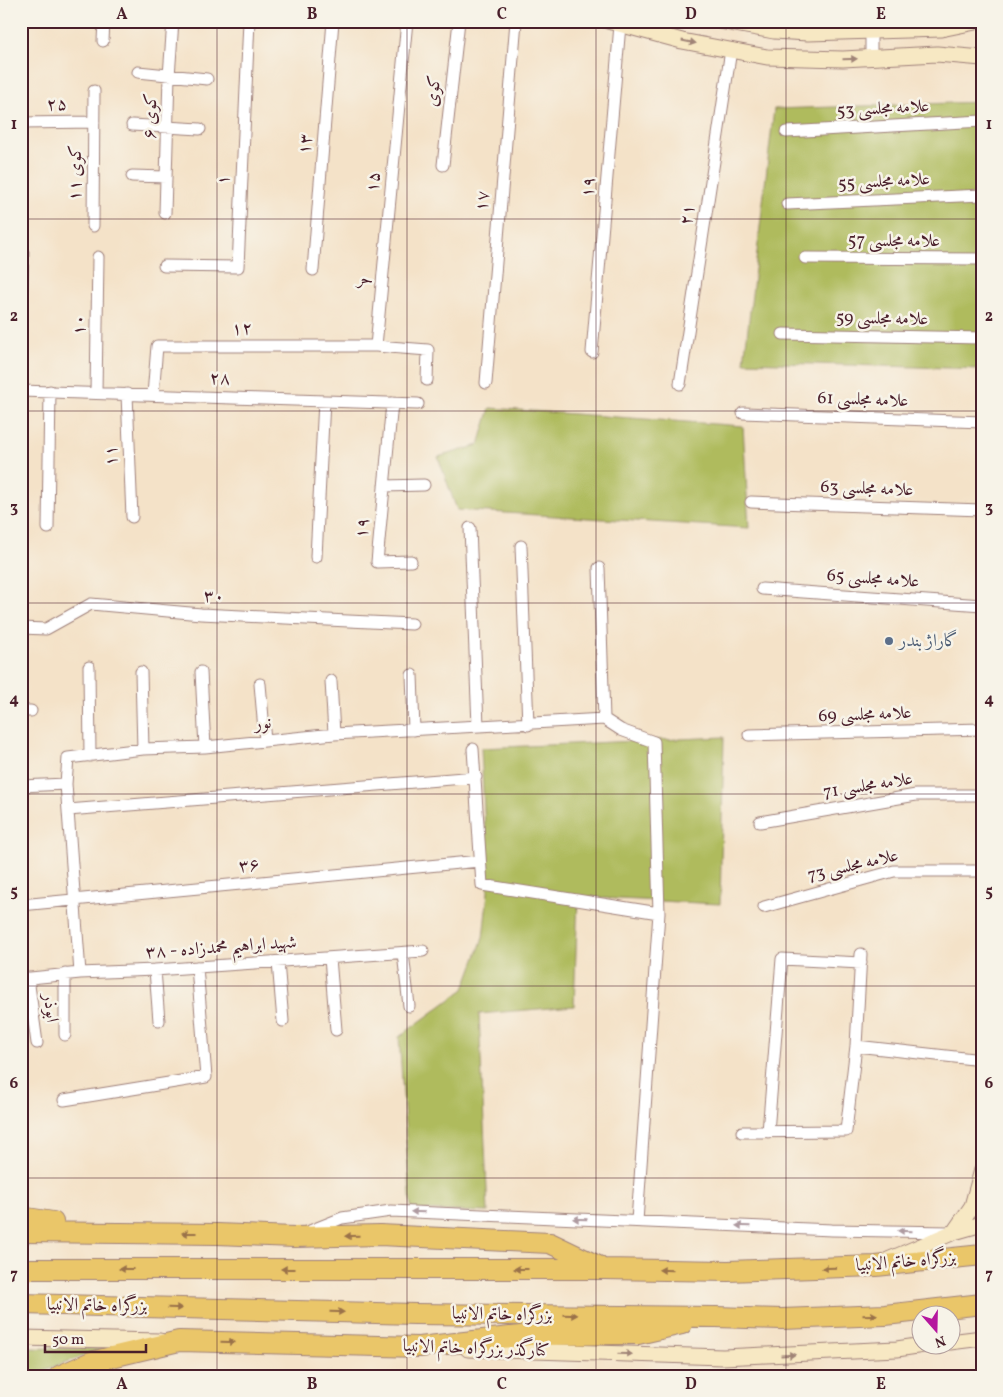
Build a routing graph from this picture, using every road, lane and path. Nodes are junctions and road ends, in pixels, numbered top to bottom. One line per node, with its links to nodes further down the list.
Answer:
1 (104, 21): 13 (street)
2 (174, 21): 18 (street, کوی ۶)
3 (249, 21): 39 (street, ۱)
4 (333, 21): 40 (street, ۱۳)
5 (407, 21): 44 (street, ۱۵)
6 (458, 21): 28 (street, کوی)
7 (516, 21): 47 (street, ۱۷)
8 (719, 21): 11 (main road)
9 (980, 21): 12 (main road)
10 (614, 23): 14 (main road, one-way to 14); 45 (street, ۱۹)
11 (808, 27): 12 (main road)
12 (871, 27): 15 (street)
13 (103, 41)
14 (731, 50): 15 (main road, one-way to 15); 48 (street, ۲۱)
15 (871, 58): 16 (main road)
16 (982, 58)
17 (138, 72): 18 (street)
18 (169, 76): 19 (street); 25 (street, کوی ۶)
19 (207, 79)
20 (94, 91): 22 (street, کوی ۱۱)
21 (982, 121): 27 (street, علامه مجلسی 53)
22 (94, 122): 23 (street, ۲۵); 34 (street, کوی ۱۱)
23 (21, 123)
24 (132, 126): 25 (street)
25 (168, 127): 26 (street); 30 (street, کوی ۶)
26 (200, 129)
27 (786, 132)
28 (443, 165)
29 (132, 176): 30 (street)
30 (166, 177): 33 (street, کوی ۶)
31 (982, 195): 32 (street, علامه مجلسی 55)
32 (787, 204)
33 (164, 213)
34 (93, 226)
35 (23, 253): 41 (street)
36 (98, 257): 51 (street, ۱۰)
37 (806, 258): 38 (street, علامه مجلسی 57)
38 (982, 259)
39 (164, 266)
40 (313, 270)
41 (21, 309)
42 (782, 334): 43 (street, علامه مجلسی 59)
43 (982, 338)
44 (376, 346): 46 (street); 53 (street, ۱۲)
45 (592, 352)
46 (428, 380)
47 (486, 383)
48 (680, 384)
49 (50, 391): 50 (street, ۲۸); 51 (street, ۲۸); 64 (street)
50 (21, 392)
51 (96, 393): 52 (street, ۲۸)
52 (127, 394): 53 (street, ۲۸); 63 (street, ۱۱)
53 (153, 395): 54 (street, ۲۸)
54 (324, 401): 55 (street, ۲۸); 67 (street)
55 (392, 404): 56 (street, ۲۸); 59 (street, ۱۹)
56 (418, 404)
57 (743, 413): 58 (street, علامه مجلسی 61)
58 (982, 422)
59 (384, 486): 60 (street); 68 (street, ۱۹)
60 (424, 486)
61 (751, 502): 62 (street, علامه مجلسی 63)
62 (982, 510)
63 (132, 517)
64 (48, 528)
65 (470, 528): 82 (street)
66 (521, 546): 81 (street)
67 (316, 557)
68 (410, 561)
69 (599, 568): 80 (street)
70 (762, 589): 71 (street, علامه مجلسی 65)
71 (982, 605)
72 (412, 624): 73 (street, ۳۰)
73 (21, 628)
74 (89, 667): 91 (street)
75 (141, 672): 89 (street)
76 (201, 672): 88 (street)
77 (412, 675): 84 (street)
78 (331, 681): 85 (street)
79 (260, 684): 87 (street)
80 (604, 719): 81 (street, نور); 103 (street)
81 (528, 724): 82 (street, نور)
82 (478, 726): 84 (street, نور)
83 (982, 729): 86 (street, علامه مجلسی 69)
84 (414, 730): 85 (street, نور)
85 (334, 734): 87 (street, نور)
86 (749, 735)
87 (265, 741): 88 (street, نور)
88 (205, 747): 89 (street, نور)
89 (143, 749): 91 (street, نور)
90 (473, 749): 92 (street)
91 (90, 756): 93 (street, نور)
92 (476, 777): 96 (street); 98 (street)
93 (66, 784): 94 (street); 96 (street, نور)
94 (21, 786)
95 (982, 795): 97 (street, علامه مجلسی 71)
96 (68, 810): 100 (street, نور)
97 (760, 822)
98 (480, 861): 100 (street, ۳۶); 103 (street)
99 (982, 871): 102 (street, علامه مجلسی 73)
100 (74, 900): 101 (street, ۳۶); 110 (street, نور)
101 (21, 905)
102 (764, 907)
103 (659, 913): 126 (street)
104 (422, 952): 105 (street, شهید ابراهیم محمدزاده - ۳۸)
105 (403, 953): 106 (street, شهید ابراهیم محمدزاده - ۳۸); 113 (street)
106 (330, 958): 107 (street, شهید ابراهیم محمدزاده - ۳۸); 116 (street)
107 (278, 962): 108 (street, شهید ابراهیم محمدزاده - ۳۸); 115 (street)
108 (197, 968): 109 (street, شهید ابراهیم محمدزاده - ۳۸); 121 (street)
109 (155, 970): 110 (street, شهید ابراهیم محمدزاده - ۳۸); 114 (street)
110 (80, 973): 111 (street, شهید ابراهیم محمدزاده - ۳۸)
111 (65, 974): 112 (street, شهید ابراهیم محمدزاده - ۳۸); 117 (street)
112 (25, 979): 118 (street, ابوذر)
113 (409, 1006)
114 (159, 1021)
115 (283, 1021)
116 (336, 1030)
117 (65, 1035)
118 (37, 1043)
119 (856, 1046): 120 (street); 123 (street); 123 (street)
120 (982, 1060)
121 (64, 1100)
122 (742, 1132): 123 (street)
123 (768, 1132)
124 (982, 1170): 129 (main road)
125 (21, 1216): 130 (highway)
126 (637, 1221): 129 (street, one-way to 126); 131 (street, one-way to 131)
127 (982, 1224): 129 (main road)
128 (21, 1232): 130 (highway)
129 (954, 1232): 133 (main road)
130 (108, 1233): 131 (highway, one-way to 130)
131 (295, 1237): 135 (highway, one-way to 131)
132 (982, 1256): 133 (highway, بزرگراه خاتم الانبیا)
133 (876, 1266): 135 (highway, بزرگراه خاتم الانبیا, one-way to 135)
134 (21, 1269): 135 (highway, بزرگراه خاتم الانبیا, one-way to 134)
135 (604, 1269)
136 (21, 1304): 138 (highway, بزرگراه خاتم الانبیا, one-way to 138)
137 (982, 1304): 138 (highway, بزرگراه خاتم الانبیا, one-way to 137)
138 (716, 1317): 144 (highway)
139 (21, 1338): 141 (main road, کنارگذر بزرگراه خاتم الانبیا)
140 (982, 1338): 142 (main road)
141 (179, 1341): 144 (highway, کنارگذر بزرگراه خاتم الانبیا, one-way to 144); 145 (highway)
142 (960, 1341)
143 (910, 1346): 144 (main road, کنارگذر بزرگراه خاتم الانبیا, one-way to 143)
144 (419, 1347)
145 (59, 1376)

